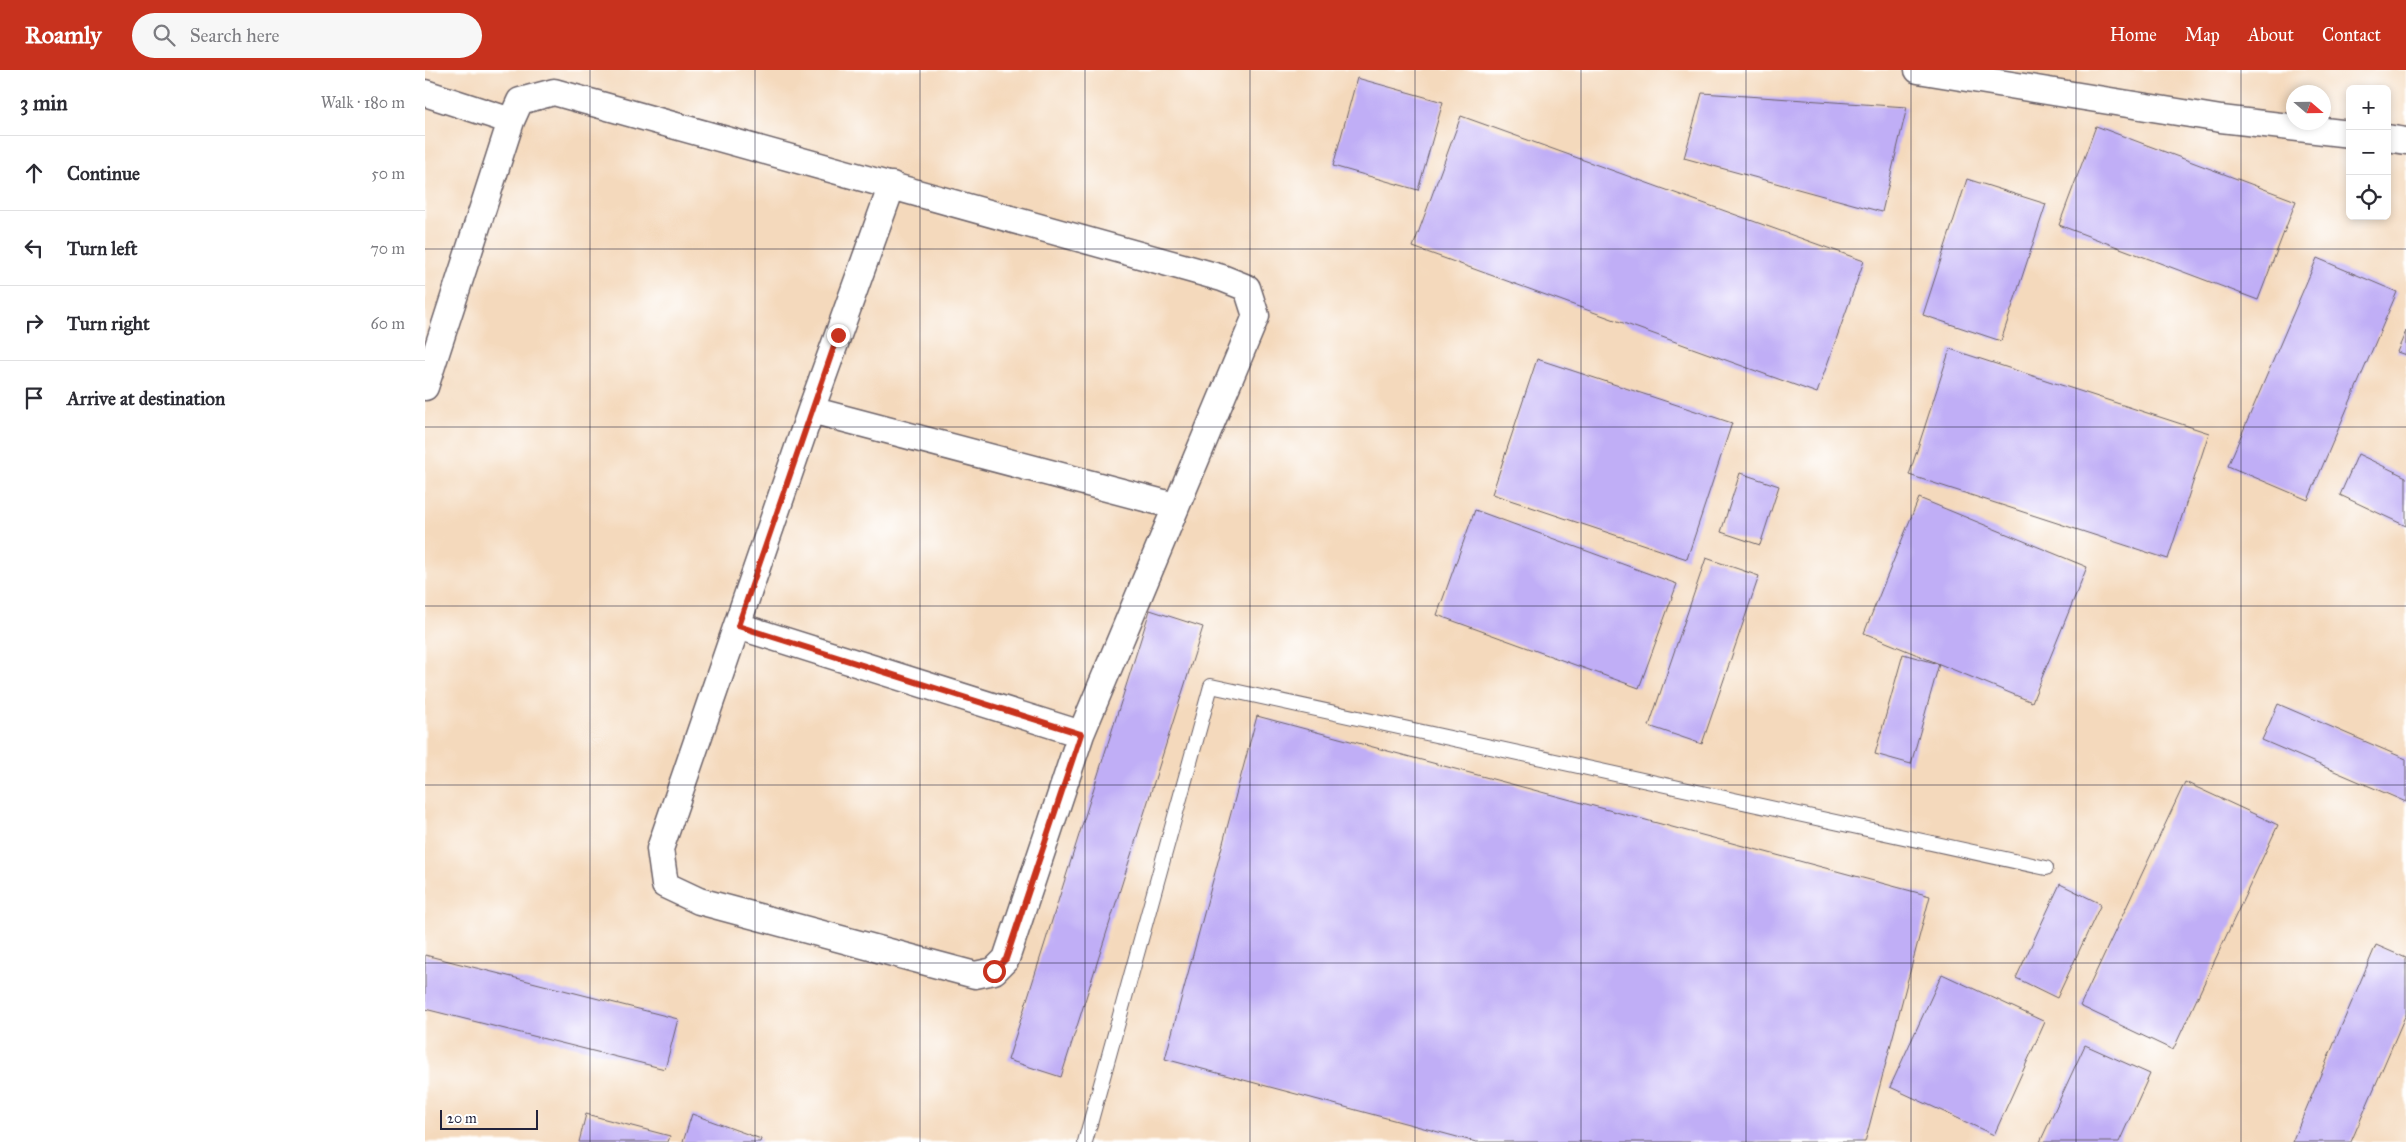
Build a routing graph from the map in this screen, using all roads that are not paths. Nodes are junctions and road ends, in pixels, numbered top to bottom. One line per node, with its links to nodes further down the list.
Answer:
1 (1918, 70): 4 (street)
2 (425, 93): 3 (street)
3 (511, 121): 7 (street); 8 (street)
4 (2346, 134)
5 (2391, 138): 6 (street)
6 (2406, 140)
7 (892, 186): 10 (street); 11 (street)
8 (436, 318): 9 (street)
9 (425, 388)
10 (811, 410): 11 (street); 12 (street)
11 (1175, 506): 13 (street)
12 (738, 626): 13 (street); 13 (street)
13 (1081, 734)
14 (2046, 868): 15 (lane)
15 (1085, 1142)

